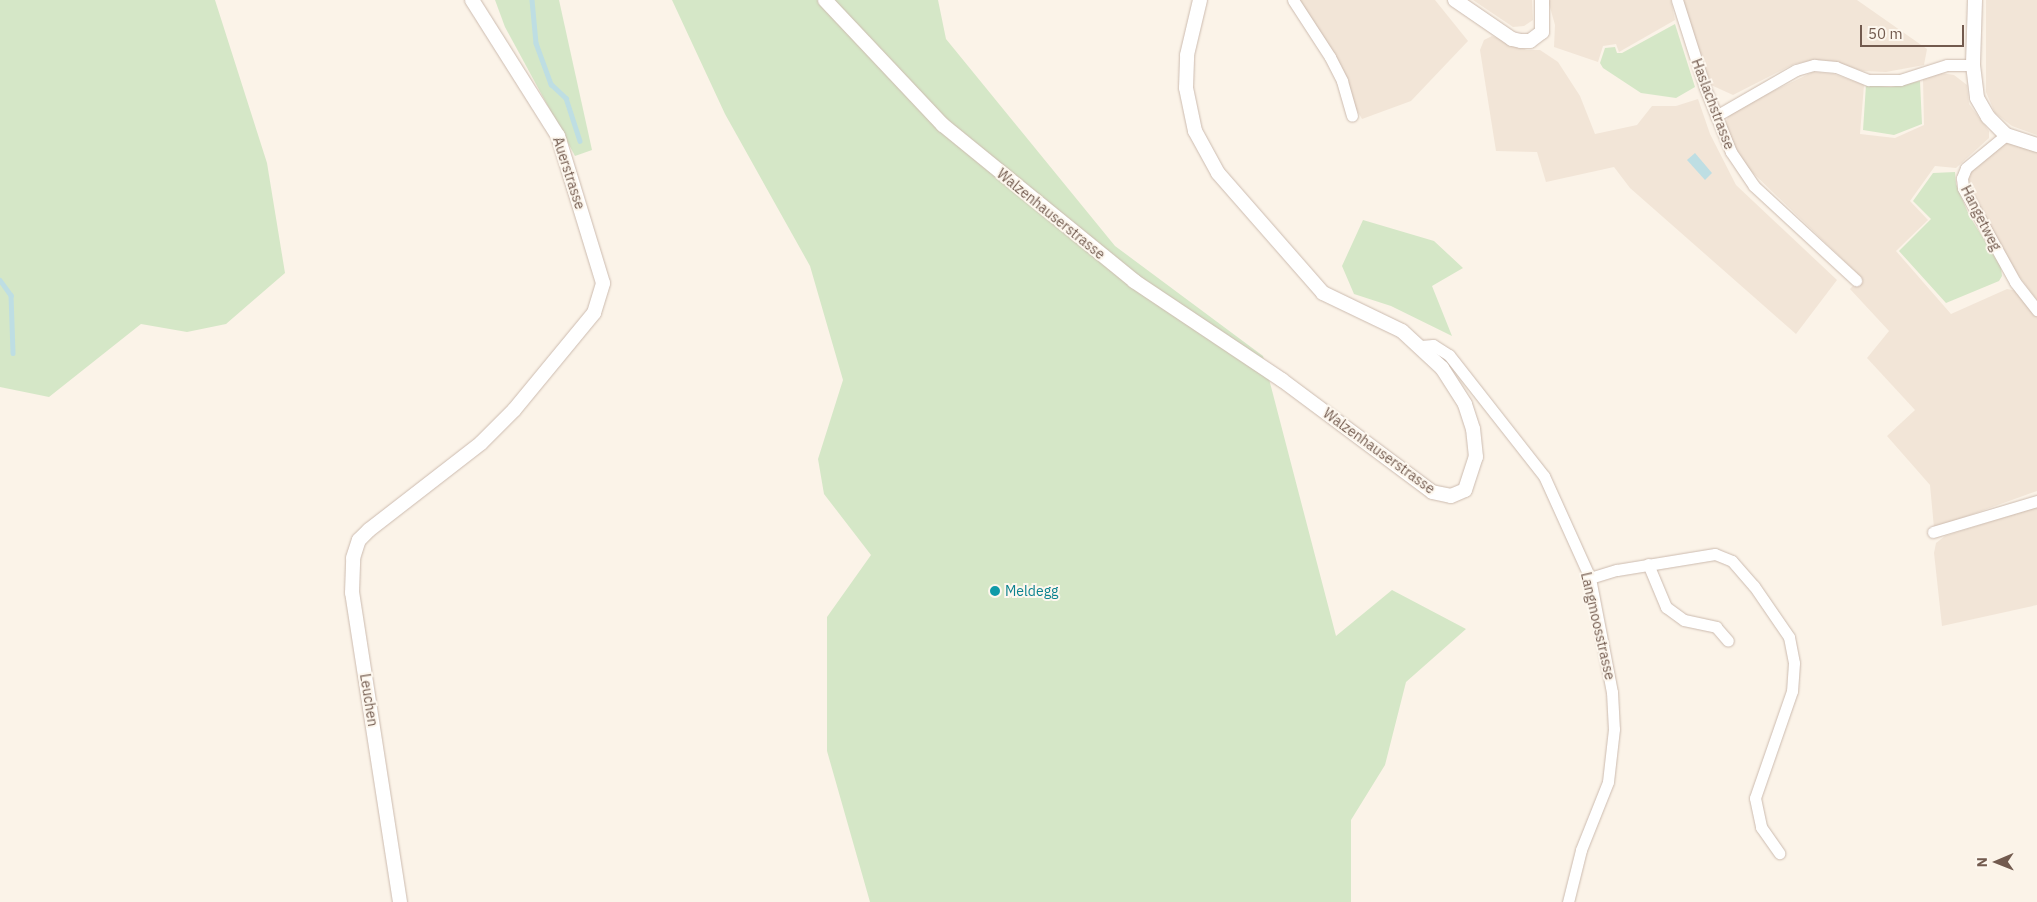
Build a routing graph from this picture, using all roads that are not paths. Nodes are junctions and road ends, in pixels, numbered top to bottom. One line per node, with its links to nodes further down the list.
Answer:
1 (472, 0): 18 (street, Auerstrasse)
2 (825, 0): 16 (street, Walzenhauserstrasse)
3 (1200, 0): 16 (street, Walzenhauserstrasse)
4 (1293, 0): 10 (street)
5 (1455, 0): 6 (street)
6 (1542, 0)
7 (1677, 0): 11 (street, Haslachstrasse)
8 (1975, 0): 9 (street)
9 (1973, 65): 11 (street); 12 (street)
10 (1352, 116)
11 (1716, 116): 14 (street, Haslachstrasse)
12 (2006, 135): 13 (street); 15 (street, Hangetweg)
13 (2037, 145)
14 (1856, 280)
15 (2037, 310)
16 (1421, 346): 21 (street, Langmoosstrasse)
17 (2037, 501): 19 (street)
18 (392, 513): 24 (street, Leuchen)
19 (1933, 532)
20 (1648, 564): 21 (street); 22 (street); 23 (street)
21 (1590, 578): 25 (street, Langmoosstrasse)
22 (1728, 641)
23 (1779, 853)
24 (400, 902)
25 (1568, 902)

